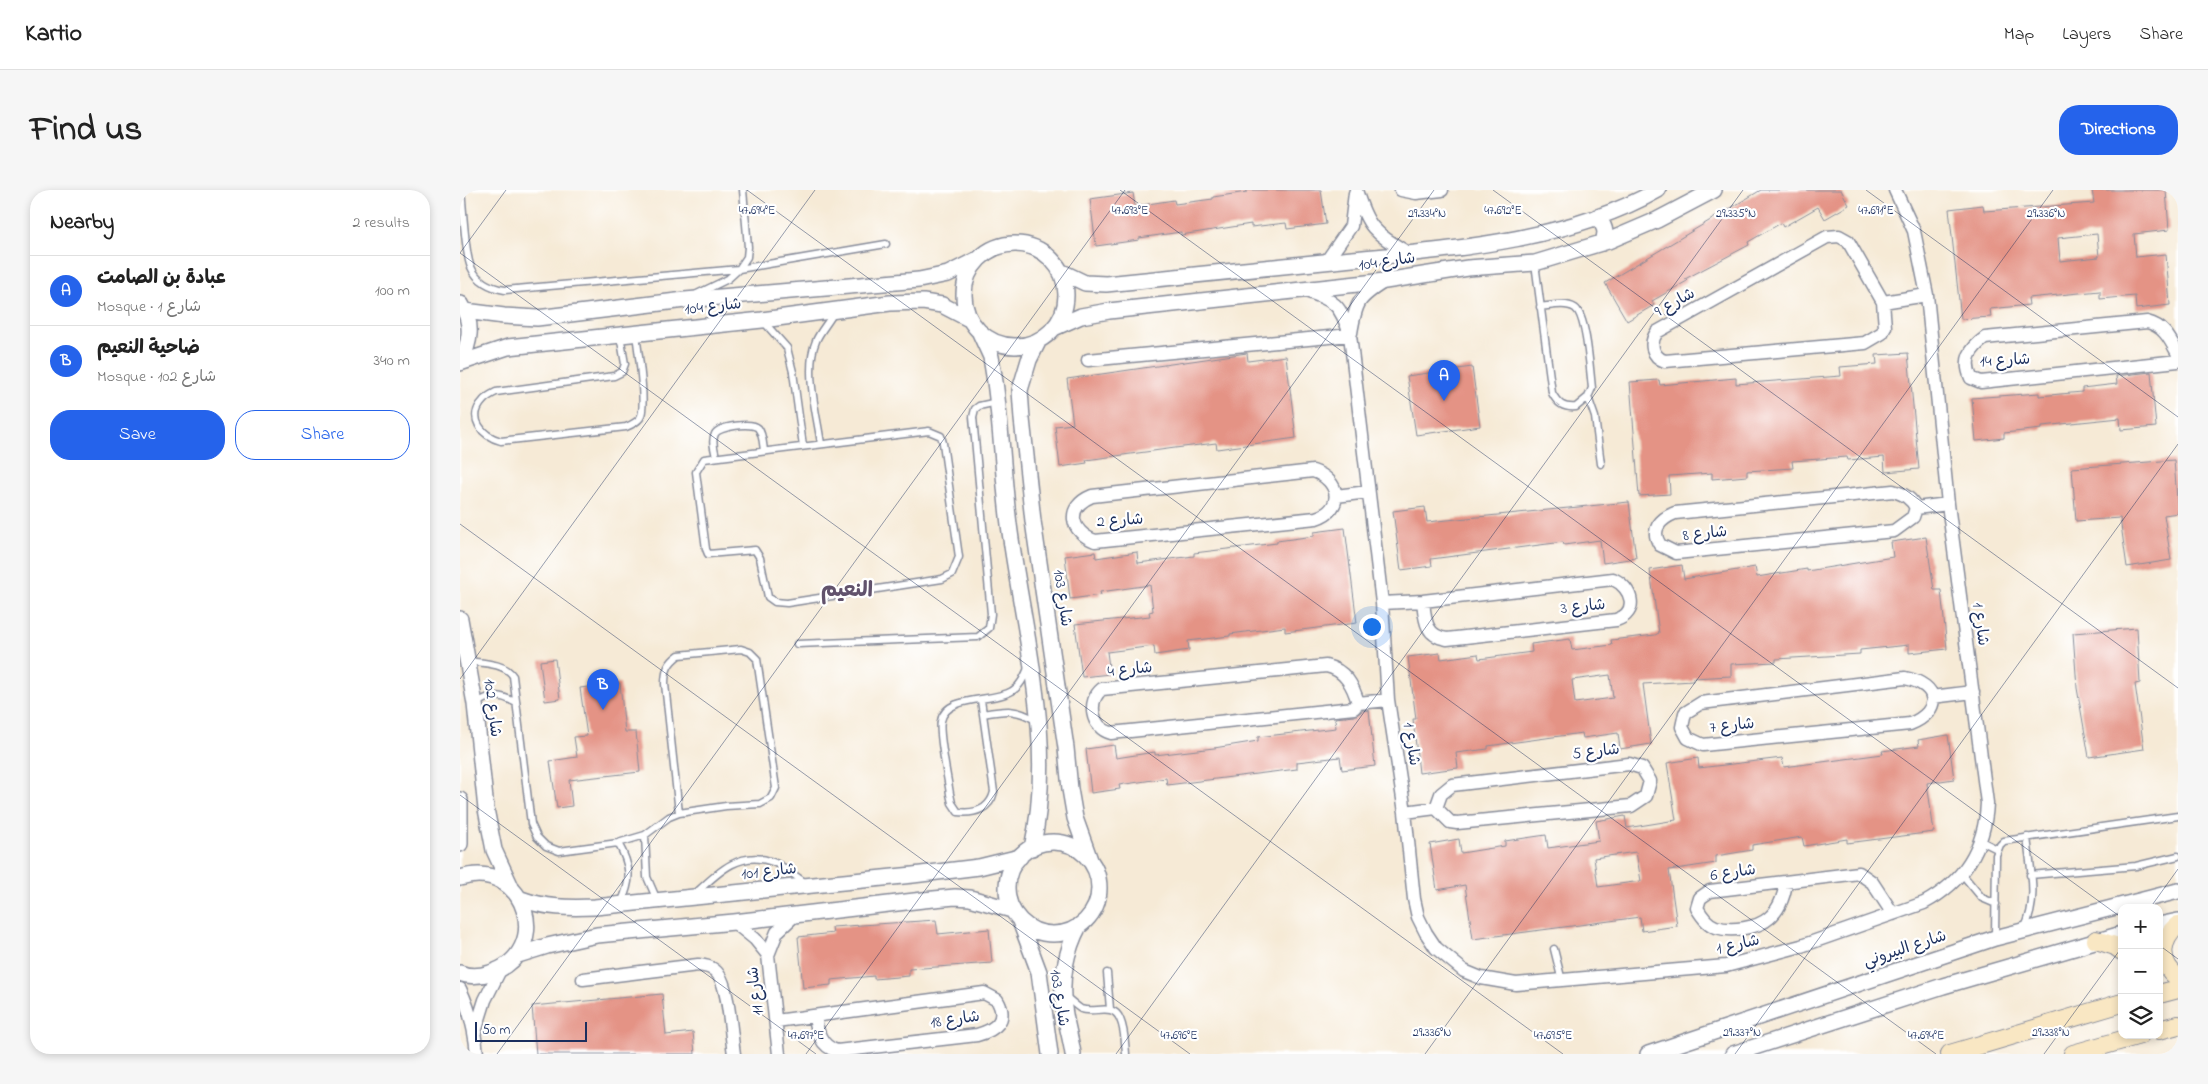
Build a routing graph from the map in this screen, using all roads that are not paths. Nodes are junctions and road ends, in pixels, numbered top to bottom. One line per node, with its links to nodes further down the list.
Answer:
1 (461, 190): 16 (lane)
2 (743, 190): 16 (lane)
3 (1356, 190): 12 (street); 14 (street)
4 (1401, 190): 5 (street)
5 (1442, 190)
6 (1658, 190): 9 (street, شارع 104)
7 (1895, 190): 20 (street, شارع 1)
8 (1706, 191): 10 (street, شارع 104)
9 (1597, 217): 10 (street); 12 (street, شارع 104)
10 (1602, 243): 15 (street, شارع 104)
11 (886, 244): 16 (lane)
12 (1408, 253): 14 (street, شارع 104)
13 (976, 260): 17 (street); 21 (street, شارع 104); 26 (street)
14 (1326, 262): 17 (street, شارع 104)
15 (1535, 263): 18 (street, شارع 104); 24 (lane)
16 (739, 269): 21 (lane)
17 (1062, 272): 28 (street)
18 (1385, 281): 19 (street, شارع 104); 32 (street, شارع 1)
19 (1303, 290): 28 (street, شارع 104); 32 (street, شارع 1)
20 (1927, 295): 22 (street); 47 (street, شارع 1)
21 (685, 300): 23 (street, شارع 104)
22 (1883, 302): 22 (street, شارع 9)
23 (463, 306): 37 (street)
24 (1540, 307): 38 (lane); 38 (lane)
25 (835, 310): 26 (street, شارع 104); 27 (street, شارع 104); 40 (lane)
26 (969, 319): 30 (street)
27 (762, 320): 29 (street, شارع 104); 41 (lane)
28 (1054, 328): 33 (street)
29 (636, 332): 31 (street, شارع 104); 31 (lane)
30 (980, 333): 33 (street); 39 (street)
31 (620, 334): 37 (street, شارع 104)
32 (1350, 335): 35 (street); 45 (street, شارع 1)
33 (1039, 340): 77 (street, شارع 103)
34 (2178, 354): 36 (street, شارع 14)
35 (1088, 360)
36 (2178, 361)
37 (460, 363)
38 (1588, 397): 44 (lane)
39 (998, 402): 52 (lane); 54 (street)
40 (821, 444): 41 (lane); 43 (lane)
41 (803, 446): 42 (lane)
42 (764, 451): 43 (lane); 43 (lane)
43 (716, 458)
44 (1601, 464)
45 (1368, 492): 46 (street); 50 (street, شارع 1)
46 (1336, 496): 46 (street, شارع 2)
47 (1948, 504): 48 (street); 55 (street, شارع 1)
48 (1916, 508): 48 (street, شارع 8)
49 (1423, 601): 49 (street, شارع 3); 50 (street, شارع 3)
50 (1382, 603): 58 (street, شارع 1)
51 (460, 619): 53 (street, شارع 102)
52 (797, 644)
53 (468, 661): 59 (lane); 61 (street, شارع 102)
54 (1030, 664): 57 (lane); 63 (street)
55 (1973, 692): 56 (street); 71 (street, شارع 1)
56 (1932, 697): 56 (street, شارع 7)
57 (981, 700): 62 (lane); 62 (lane)
58 (1388, 700): 60 (street, شارع 4); 66 (street, شارع 1)
59 (516, 703): 61 (lane); 72 (lane)
60 (1358, 703): 60 (street, شارع 4)
61 (475, 704): 83 (street, شارع 102)
62 (983, 714): 63 (lane)
63 (1037, 721): 75 (street)
64 (460, 800): 73 (street)
65 (1436, 808): 65 (street, شارع 5); 66 (street)
66 (1405, 812): 110 (street, شارع 1)
67 (679, 814): 67 (lane); 69 (lane)
68 (2178, 816): 70 (lane)
69 (645, 835): 72 (lane); 87 (lane)
70 (2027, 837): 74 (lane); 79 (lane)
71 (1981, 841): 74 (lane); 78 (street, شارع 1)
72 (618, 843): 88 (lane)
73 (460, 844)
74 (1997, 850): 89 (lane)
75 (1026, 852): 77 (street); 82 (street, شارع 101); 92 (street)
76 (2178, 856): 79 (lane)
77 (1090, 860): 96 (street)
78 (1962, 874): 89 (lane); 91 (street, شارع 1)
79 (2030, 875): 97 (lane)
80 (460, 878): 83 (street)
81 (1786, 883): 81 (street, شارع 6); 91 (street, شارع 6)
82 (809, 886): 85 (street, شارع 101); 85 (lane)
83 (511, 887): 86 (street)
84 (2178, 891): 97 (street, شارع البيروني)
85 (692, 897): 87 (street, شارع 101)
86 (521, 899): 88 (street, شارع 101); 103 (street)
87 (658, 901): 88 (street, شارع 101)
88 (620, 904)
89 (1996, 904): 99 (lane)
90 (795, 914): 92 (street); 93 (street); 104 (street, شارع 11)
91 (1893, 914): 110 (street, شارع 1)
92 (1016, 915): 96 (street); 126 (street, شارع 103)
93 (734, 922): 103 (street); 104 (street, شارع 11)
94 (2178, 923): 95 (street); 108 (main road)
95 (2163, 925)
96 (1079, 926): 114 (street, شارع 103)
97 (2023, 931): 99 (street, شارع البيروني)
98 (2118, 935): 100 (street)
99 (1995, 938): 129 (street, شارع البيروني)
100 (2096, 940): 102 (main road); 130 (street)
101 (1554, 949): 110 (lane)
102 (2119, 949)
103 (518, 955): 105 (street)
104 (768, 955): 118 (street, شارع 11)
105 (500, 970): 106 (street); 121 (street)
106 (460, 973)
107 (1107, 973): 116 (lane)
108 (2178, 978)
109 (583, 979): 124 (street)
110 (1562, 981)
111 (460, 989): 121 (street)
112 (2178, 989): 113 (main road)
113 (2163, 993)
114 (1064, 995): 116 (lane); 127 (street, شارع 103)
115 (2118, 1001): 131 (main road)
116 (1110, 1009): 128 (lane)
117 (816, 1016): 117 (street, شارع 18); 118 (street, شارع 18)
118 (776, 1021): 125 (street, شارع 11)
119 (2178, 1025): 120 (main road)
120 (2163, 1029)
121 (475, 1032): 123 (street)
122 (2126, 1039): 132 (main road)
123 (477, 1054)
124 (734, 1054)
125 (779, 1054)
126 (1050, 1054)
127 (1073, 1054)
128 (1126, 1054)
129 (1648, 1054)
130 (1733, 1054)
131 (1950, 1054)
132 (2072, 1054)

